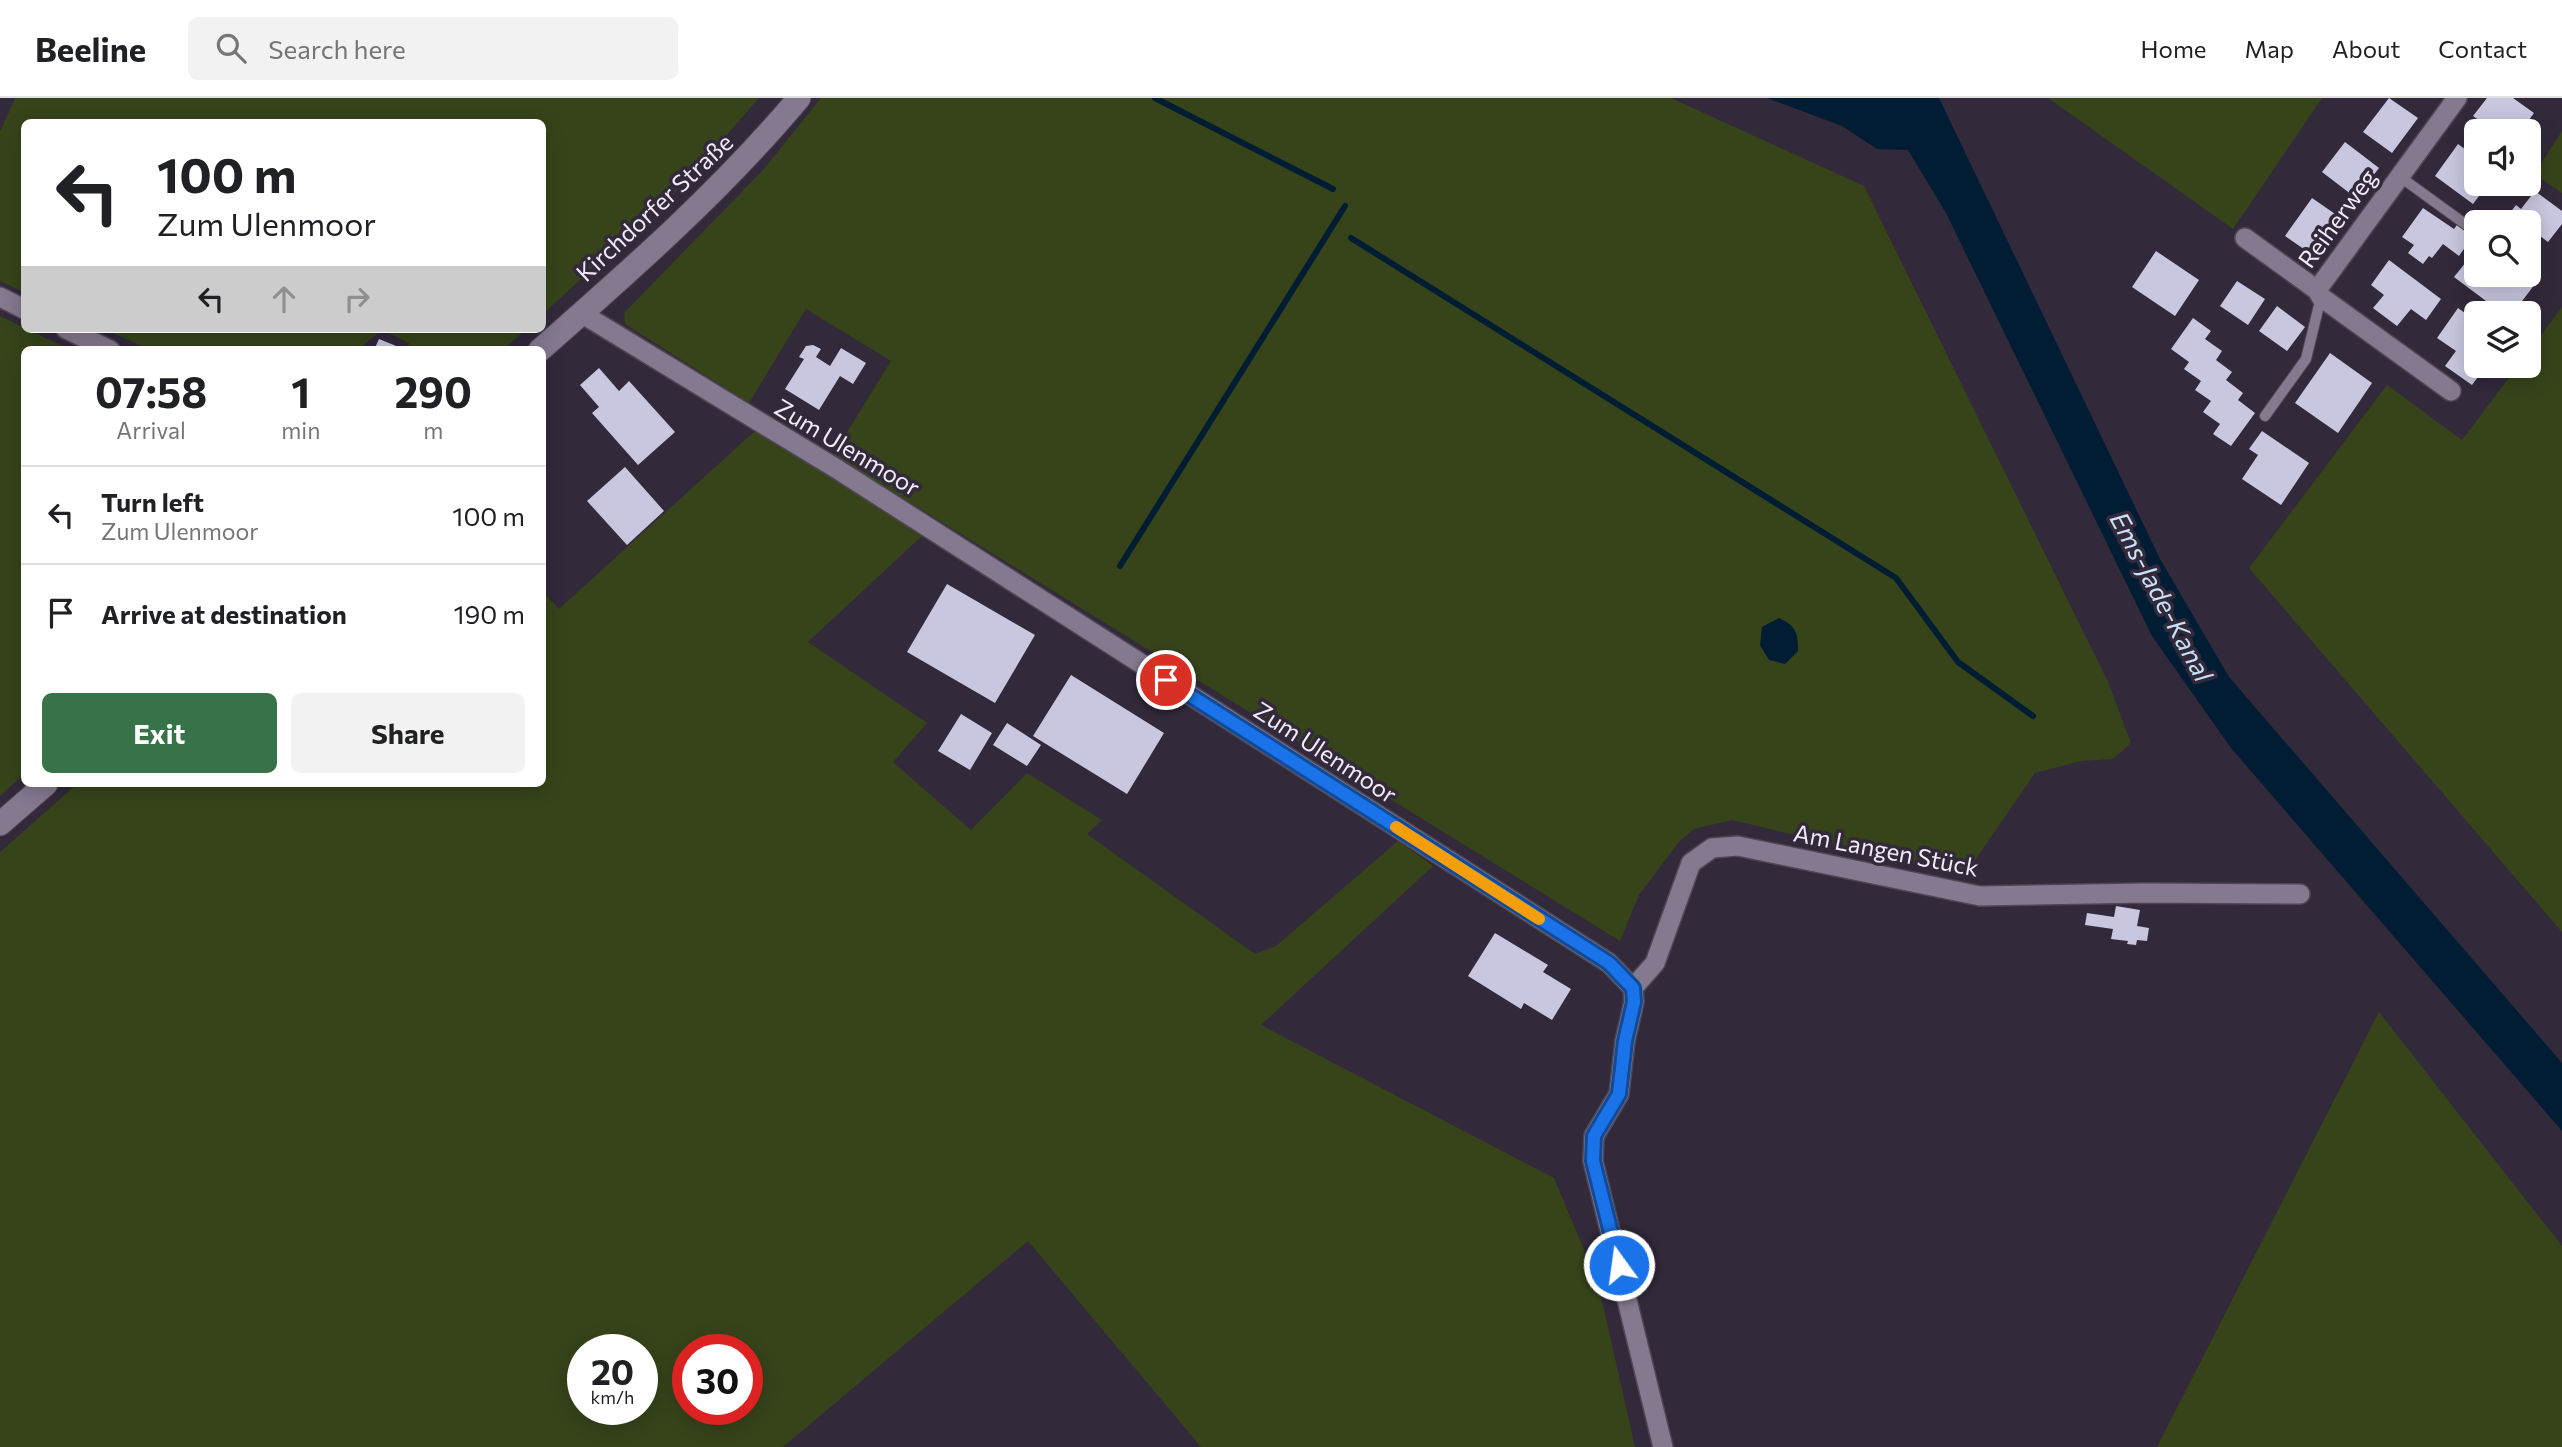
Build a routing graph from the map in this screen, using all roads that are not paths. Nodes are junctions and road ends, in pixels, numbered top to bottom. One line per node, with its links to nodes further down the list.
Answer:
1 (799, 98): 9 (street, Kirchdorfer Straße)
2 (2457, 98): 3 (street, Reiherweg)
3 (2399, 176): 4 (lane, Reiherweg); 6 (street, Reiherweg)
4 (2464, 223)
5 (2245, 238): 6 (street, Reiherweg)
6 (2319, 294): 13 (street, Reiherweg); 14 (lane, Reiherweg)
7 (0, 297): 8 (street)
8 (21, 308)
9 (582, 313): 12 (street, Kirchdorfer Straße); 18 (street, Zum Ulenmoor)
10 (74, 333): 11 (street)
11 (102, 346)
12 (545, 346)
13 (2451, 391)
14 (2265, 415)
15 (43, 787): 16 (street)
16 (0, 824)
17 (2300, 894): 18 (street, Am Langen Stück)
18 (1633, 988): 19 (street)
19 (1663, 1447)

